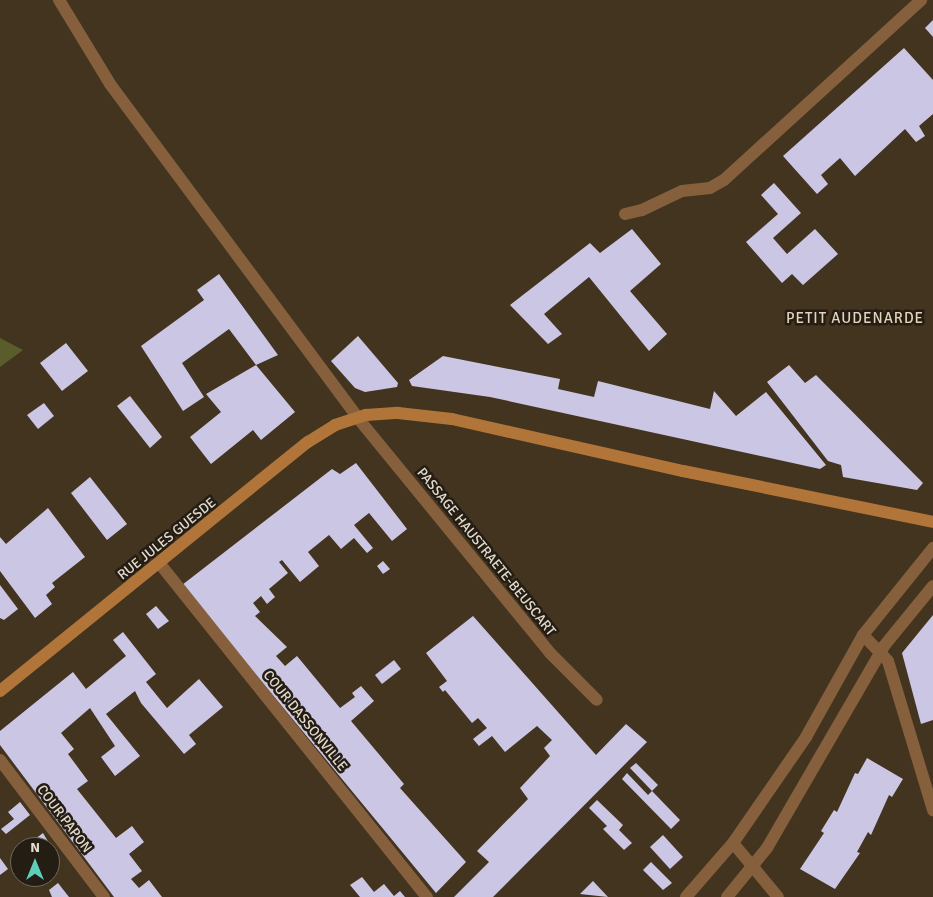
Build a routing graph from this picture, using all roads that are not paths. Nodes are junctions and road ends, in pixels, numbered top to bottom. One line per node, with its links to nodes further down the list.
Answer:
1 (59, 0): 4 (street, PASSAGE HAUSTRAETE-BEUSCART)
2 (921, 0): 3 (street)
3 (625, 214)
4 (357, 417): 5 (main road, RUE JULES GUESDE); 7 (main road, RUE JULES GUESDE); 12 (street, PASSAGE HAUSTRAETE-BEUSCART)
5 (933, 522)
6 (933, 548): 9 (street)
7 (160, 564): 11 (main road, RUE JULES GUESDE); 18 (street, COUR DASSONVILLE)
8 (933, 586): 10 (street)
9 (863, 635): 10 (street); 15 (street)
10 (881, 651): 14 (street); 16 (street)
11 (0, 691)
12 (597, 700)
13 (0, 760): 17 (street, COUR PAPON)
14 (933, 810)
15 (733, 843): 16 (street); 19 (street)
16 (754, 866): 20 (street); 21 (street)
17 (104, 897)
18 (427, 897)
19 (686, 897)
20 (727, 897)
21 (778, 897)

